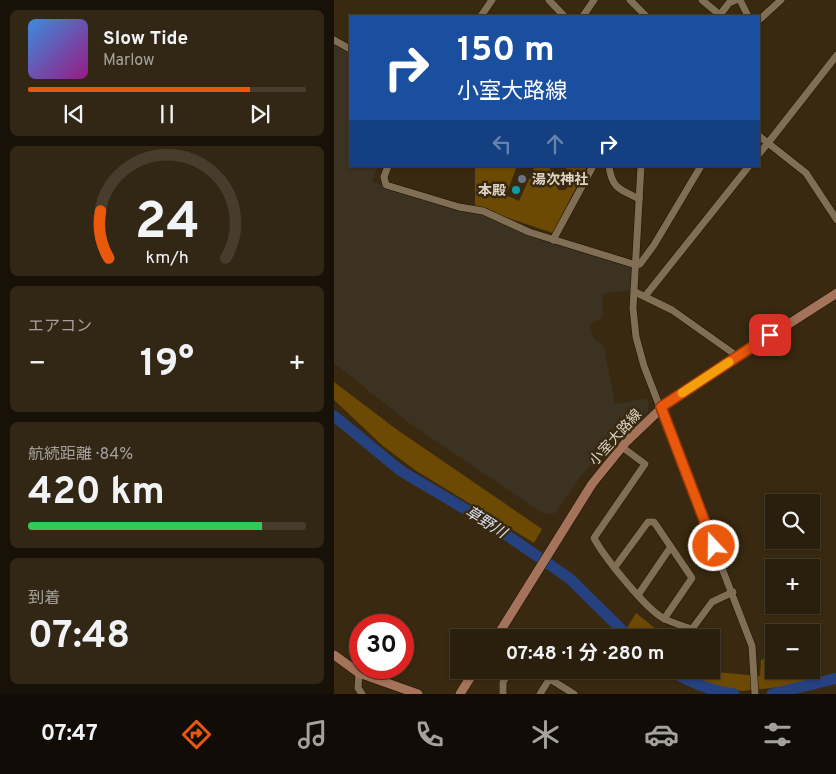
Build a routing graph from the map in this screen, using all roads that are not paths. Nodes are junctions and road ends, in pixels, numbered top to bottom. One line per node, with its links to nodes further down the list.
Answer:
1 (492, 0): 8 (street)
2 (549, 0): 9 (street)
3 (594, 0): 10 (street)
4 (630, 0): 11 (street)
5 (702, 0): 12 (street)
6 (738, 0): 13 (street); 14 (street)
7 (781, 0): 15 (street)
8 (482, 15)
9 (563, 15)
10 (585, 15)
11 (645, 15)
12 (718, 15)
13 (720, 15)
14 (747, 15)
15 (760, 19)
16 (334, 40): 17 (street)
17 (349, 48)
18 (836, 55): 20 (street)
19 (760, 137): 20 (street)
20 (768, 142): 21 (street); 29 (street)
21 (760, 153)
22 (388, 167): 30 (street)
23 (591, 167): 30 (street)
24 (609, 167): 28 (street)
25 (641, 167): 28 (street)
26 (701, 167): 31 (street)
27 (748, 167): 34 (street)
28 (639, 199): 31 (street)
29 (836, 220)
30 (553, 240): 31 (street)
31 (636, 265): 32 (street)
32 (635, 292): 34 (street); 36 (street)
33 (836, 293): 35 (main road, 小室大路線)
34 (646, 296): 35 (street)
35 (737, 356): 36 (main road, 小室大路線)
36 (661, 407): 37 (main road, 小室大路線); 40 (street)
37 (622, 447): 39 (street); 43 (main road, 小室大路線)
38 (670, 548): 39 (street); 41 (street); 42 (street)
39 (615, 567): 41 (street)
40 (733, 592): 42 (street); 57 (street)
41 (638, 594): 42 (street)
42 (664, 618)
43 (501, 629)
44 (334, 655): 45 (main road)
45 (349, 666)
46 (359, 679): 51 (street)
47 (376, 679): 52 (main road)
48 (469, 679): 53 (main road)
49 (505, 679): 54 (street)
50 (550, 679): 55 (street); 56 (street)
51 (362, 694)
52 (418, 694)
53 (460, 694)
54 (503, 694)
55 (540, 694)
56 (574, 694)
57 (754, 694)

